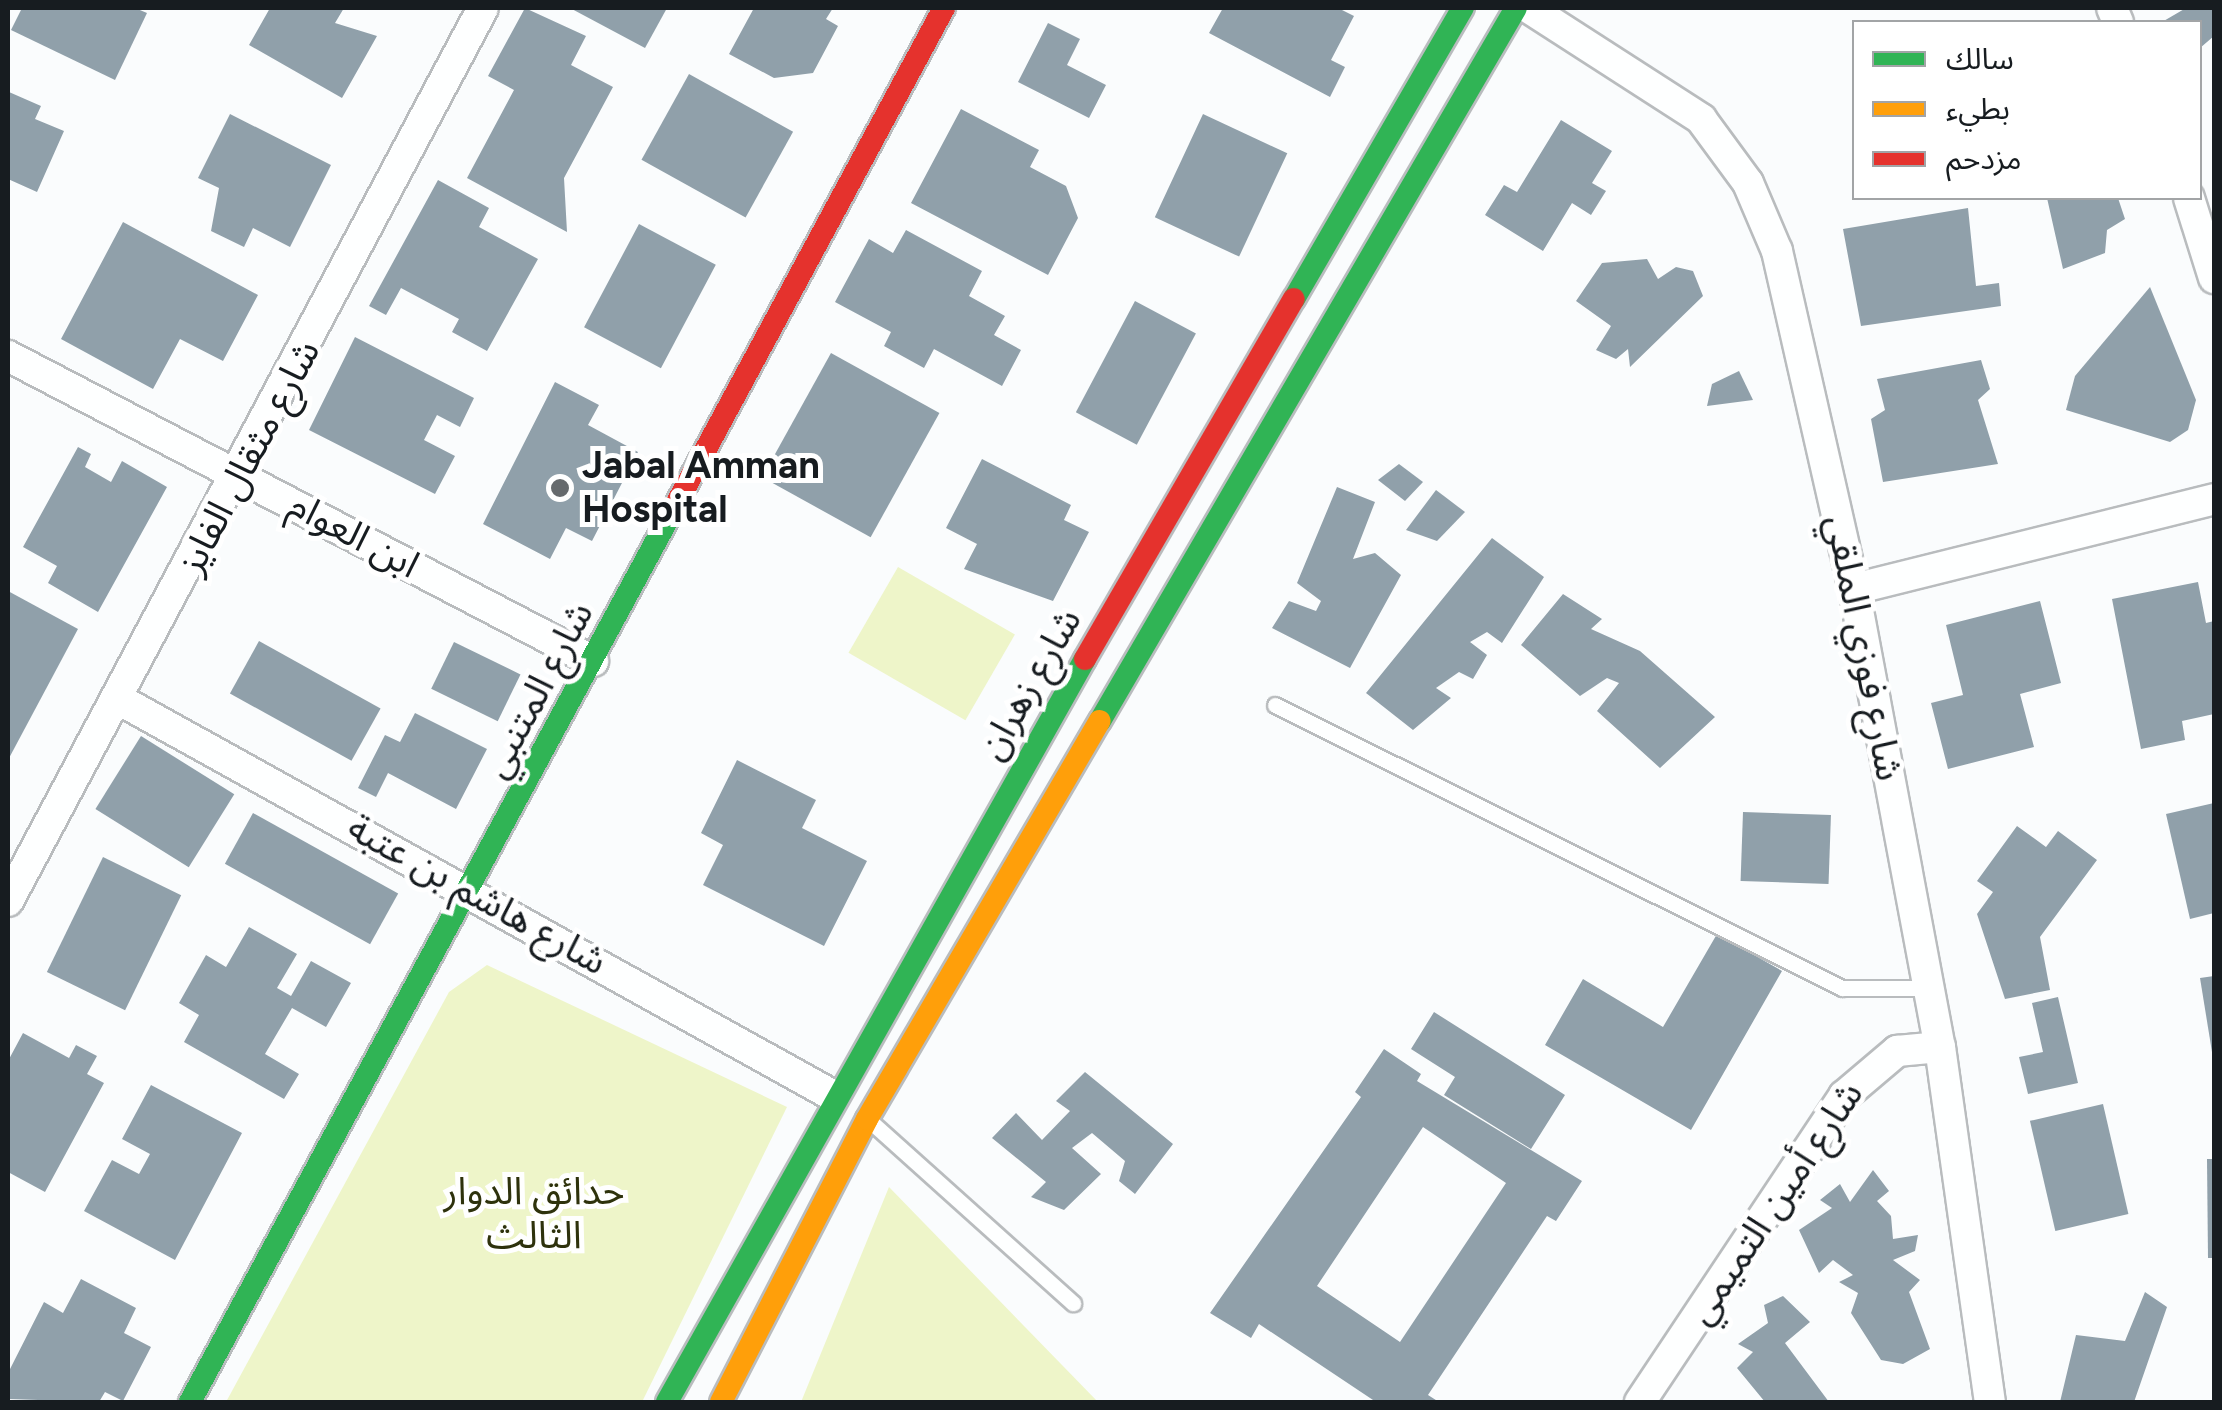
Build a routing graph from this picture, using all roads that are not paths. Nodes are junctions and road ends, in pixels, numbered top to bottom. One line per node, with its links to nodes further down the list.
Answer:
1 (482, 8): 9 (street, شارع مثقال الفايز)
2 (944, 8): 12 (main road, شارع المتنبي)
3 (1463, 8): 19 (main road, شارع زهران)
4 (1516, 8): 20 (main road)
5 (1529, 8): 11 (street, شارع فوزي الملقي)
6 (2189, 200): 7 (street)
7 (2214, 278)
8 (8, 356): 9 (street, ابن العوام)
9 (242, 475): 12 (street, ابن العوام); 13 (street, شارع مثقال الفايز)
10 (2214, 499): 11 (street)
11 (1854, 589): 17 (street, شارع فوزي الملقي)
12 (592, 662): 15 (main road, شارع المتنبي)
13 (120, 700): 15 (street, شارع هاشم بن عتبة); 16 (street, شارع مثقال الفايز)
14 (1275, 705): 17 (lane)
15 (473, 890): 19 (street, شارع هاشم بن عتبة); 22 (main road, شارع المتنبي)
16 (8, 901)
17 (1929, 988): 18 (street, شارع فوزي الملقي)
18 (1940, 1047): 25 (street, شارع أمين التميمي); 26 (street, شارع فوزي الملقي)
19 (832, 1095): 23 (main road, شارع زهران)
20 (867, 1119): 21 (lane); 24 (main road)
21 (1072, 1303)
22 (190, 1402)
23 (667, 1402)
24 (721, 1402)
25 (1640, 1402)
26 (1990, 1402)

